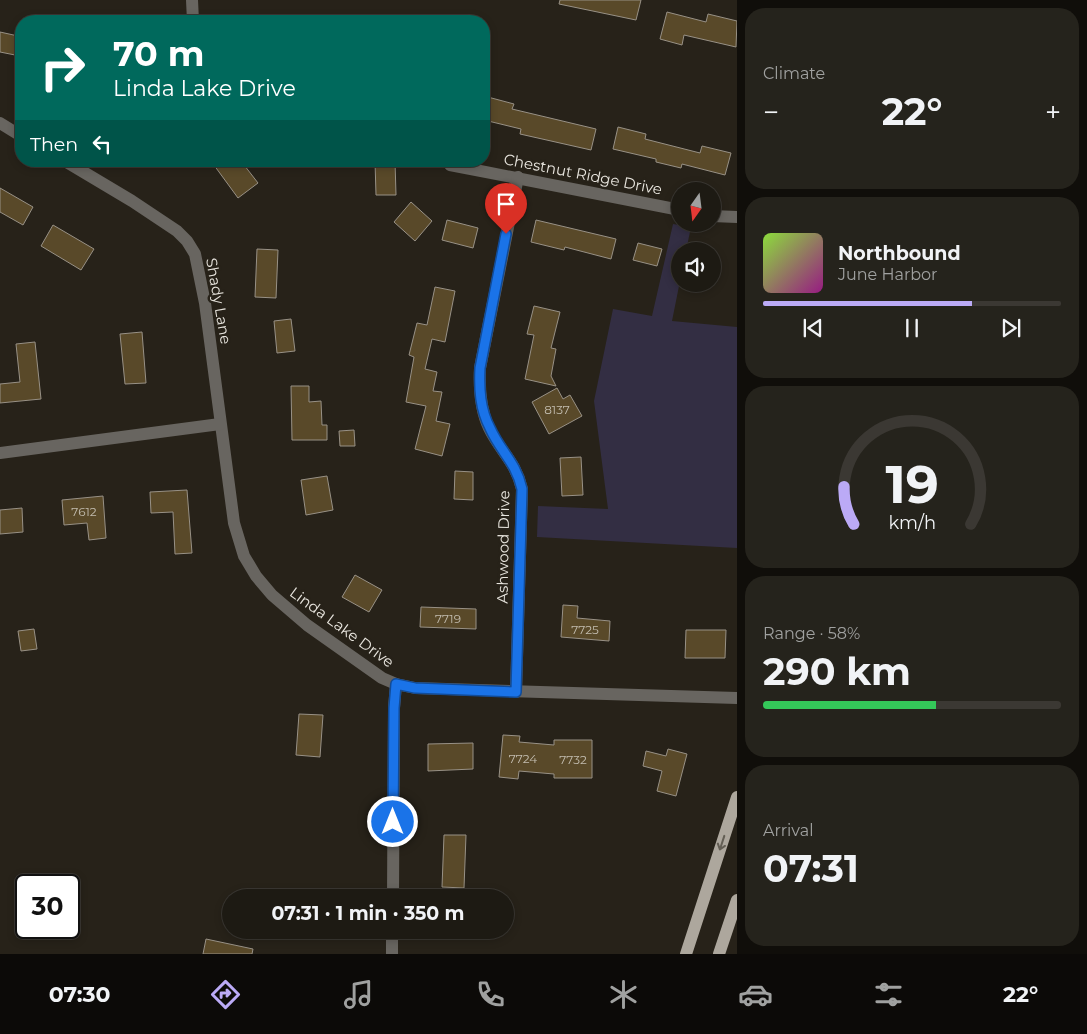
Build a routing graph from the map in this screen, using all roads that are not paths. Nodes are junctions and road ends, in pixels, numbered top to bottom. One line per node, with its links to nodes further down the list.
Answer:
1 (192, 0): 2 (street)
2 (193, 15)
3 (0, 123): 4 (street)
4 (15, 132)
5 (75, 167): 11 (street, Shady Lane)
6 (460, 167): 7 (street, Chestnut Ridge Drive)
7 (518, 178): 8 (street, Chestnut Ridge Drive); 14 (street, Ashwood Drive)
8 (671, 208)
9 (721, 216): 10 (street)
10 (737, 217)
11 (220, 424): 12 (street); 13 (street, Linda Lake Drive)
12 (0, 452)
13 (396, 684): 14 (street, Linda Lake Drive); 17 (street)
14 (516, 692): 15 (street, Linda Lake Drive)
15 (737, 698)
16 (737, 797): 21 (main road, one-way to 21)
17 (393, 889)
18 (737, 900): 22 (main road)
19 (392, 939): 20 (street)
20 (392, 954)
21 (686, 954)
22 (720, 954)

